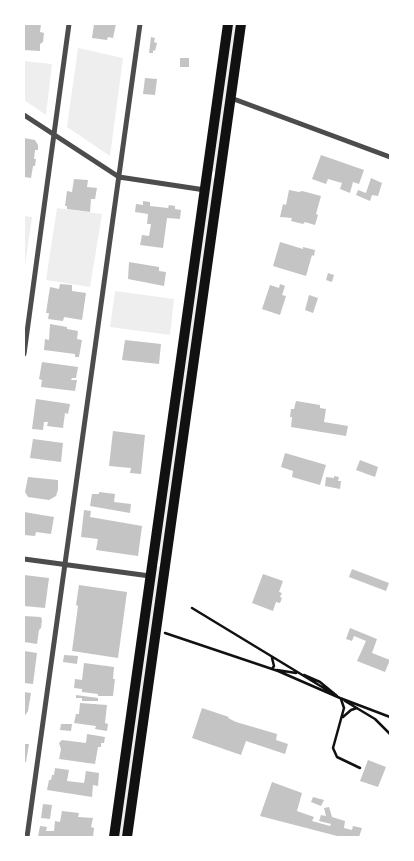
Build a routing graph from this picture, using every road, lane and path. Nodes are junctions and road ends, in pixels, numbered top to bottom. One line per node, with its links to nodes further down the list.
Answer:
1 (69, 24): 7 (street)
2 (140, 24): 9 (street)
3 (228, 24): 10 (main road)
4 (241, 24): 5 (main road)
5 (231, 98): 8 (street); 16 (main road)
6 (24, 115): 7 (street)
7 (53, 135): 9 (street); 11 (street)
8 (390, 157)
9 (119, 177): 10 (street); 13 (street)
10 (205, 190): 14 (main road)
11 (24, 354)
12 (24, 558): 13 (street)
13 (65, 564): 14 (street); 27 (street)
14 (151, 576): 28 (main road)
15 (192, 608): 17 (path)
16 (156, 631): 18 (path); 29 (main road)
17 (272, 656): 18 (path); 19 (path)
18 (272, 670): 19 (path); 20 (path)
19 (300, 674): 20 (path)
20 (340, 698): 21 (path); 22 (path); 24 (path)
21 (363, 707): 22 (path); 23 (path)
22 (356, 708): 24 (path); 25 (path)
23 (390, 717)
24 (342, 718): 26 (path)
25 (390, 734)
26 (360, 768)
27 (26, 837)
28 (114, 837)
29 (127, 837)

